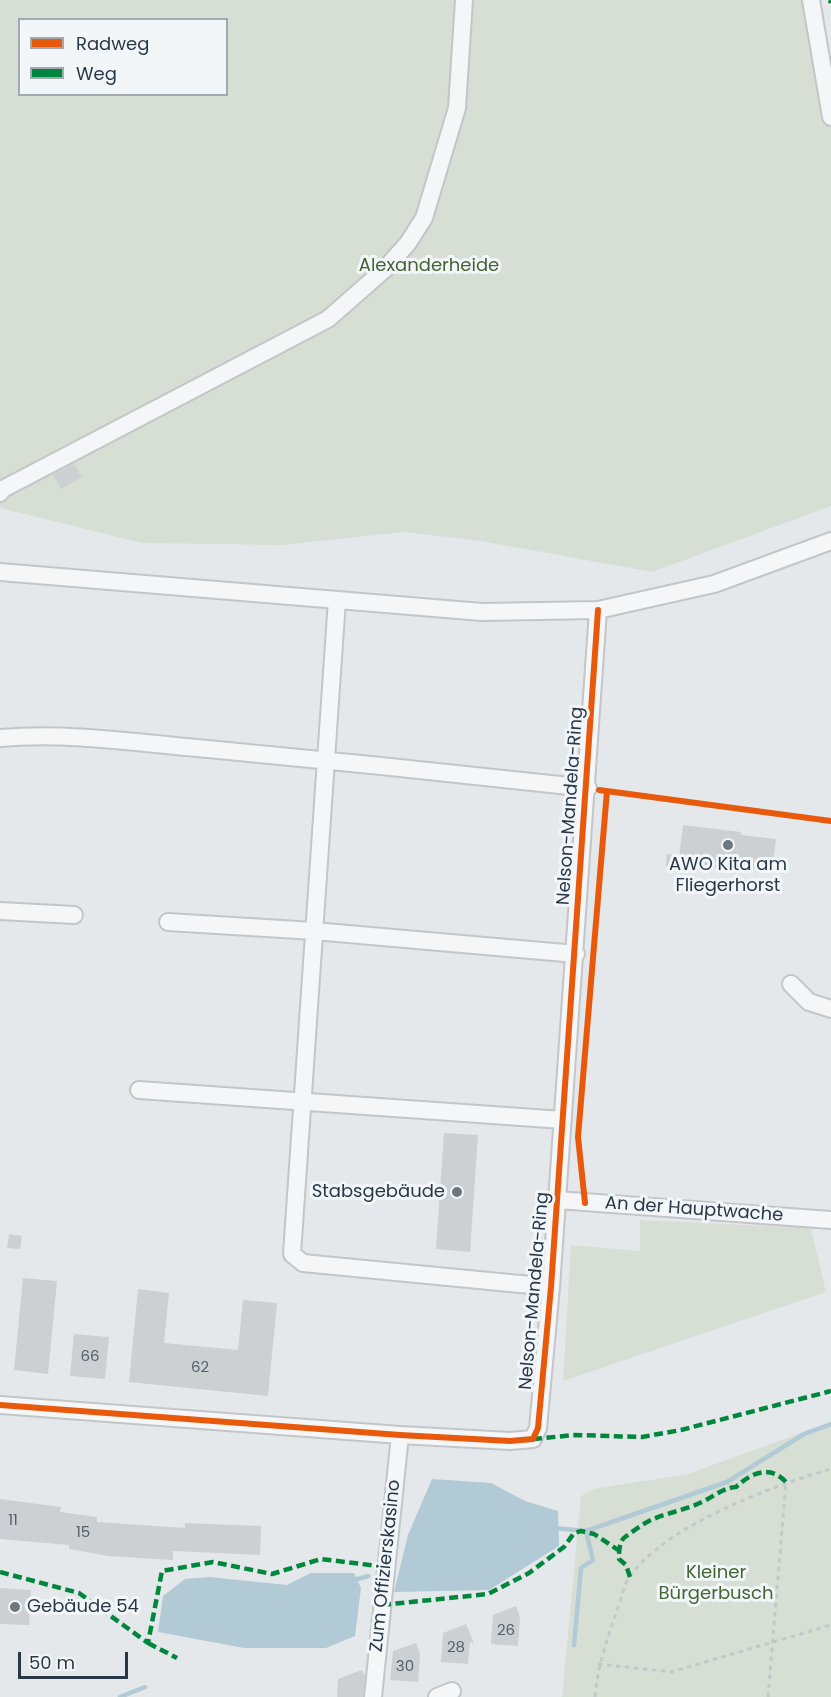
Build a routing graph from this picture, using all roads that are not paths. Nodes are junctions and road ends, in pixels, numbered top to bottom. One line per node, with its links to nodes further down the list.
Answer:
1 (464, 0): 4 (street)
2 (811, 0): 3 (street)
3 (831, 117)
4 (0, 493)
5 (831, 541): 8 (street)
6 (0, 572): 7 (street)
7 (337, 600): 8 (street); 10 (street)
8 (598, 610): 11 (street, Nelson-Mandela-Ring)
9 (0, 738): 10 (street)
10 (326, 760): 11 (street); 15 (street)
11 (588, 788): 16 (street, Nelson-Mandela-Ring)
12 (0, 911): 13 (street)
13 (74, 915)
14 (168, 922): 15 (street)
15 (314, 931): 16 (street); 20 (street)
16 (576, 954): 21 (street, Nelson-Mandela-Ring)
17 (790, 984): 18 (street)
18 (831, 1009)
19 (140, 1090): 20 (street)
20 (303, 1101): 21 (street); 24 (street)
21 (563, 1120): 22 (street, Nelson-Mandela-Ring)
22 (557, 1200): 23 (street, An der Hauptwache); 24 (street, Nelson-Mandela-Ring)
23 (831, 1220)
24 (551, 1287): 26 (street, Nelson-Mandela-Ring)
25 (0, 1405): 26 (street, Nelson-Mandela-Ring)
26 (400, 1435): 27 (street, Zum Offizierskasino)
27 (373, 1697)

